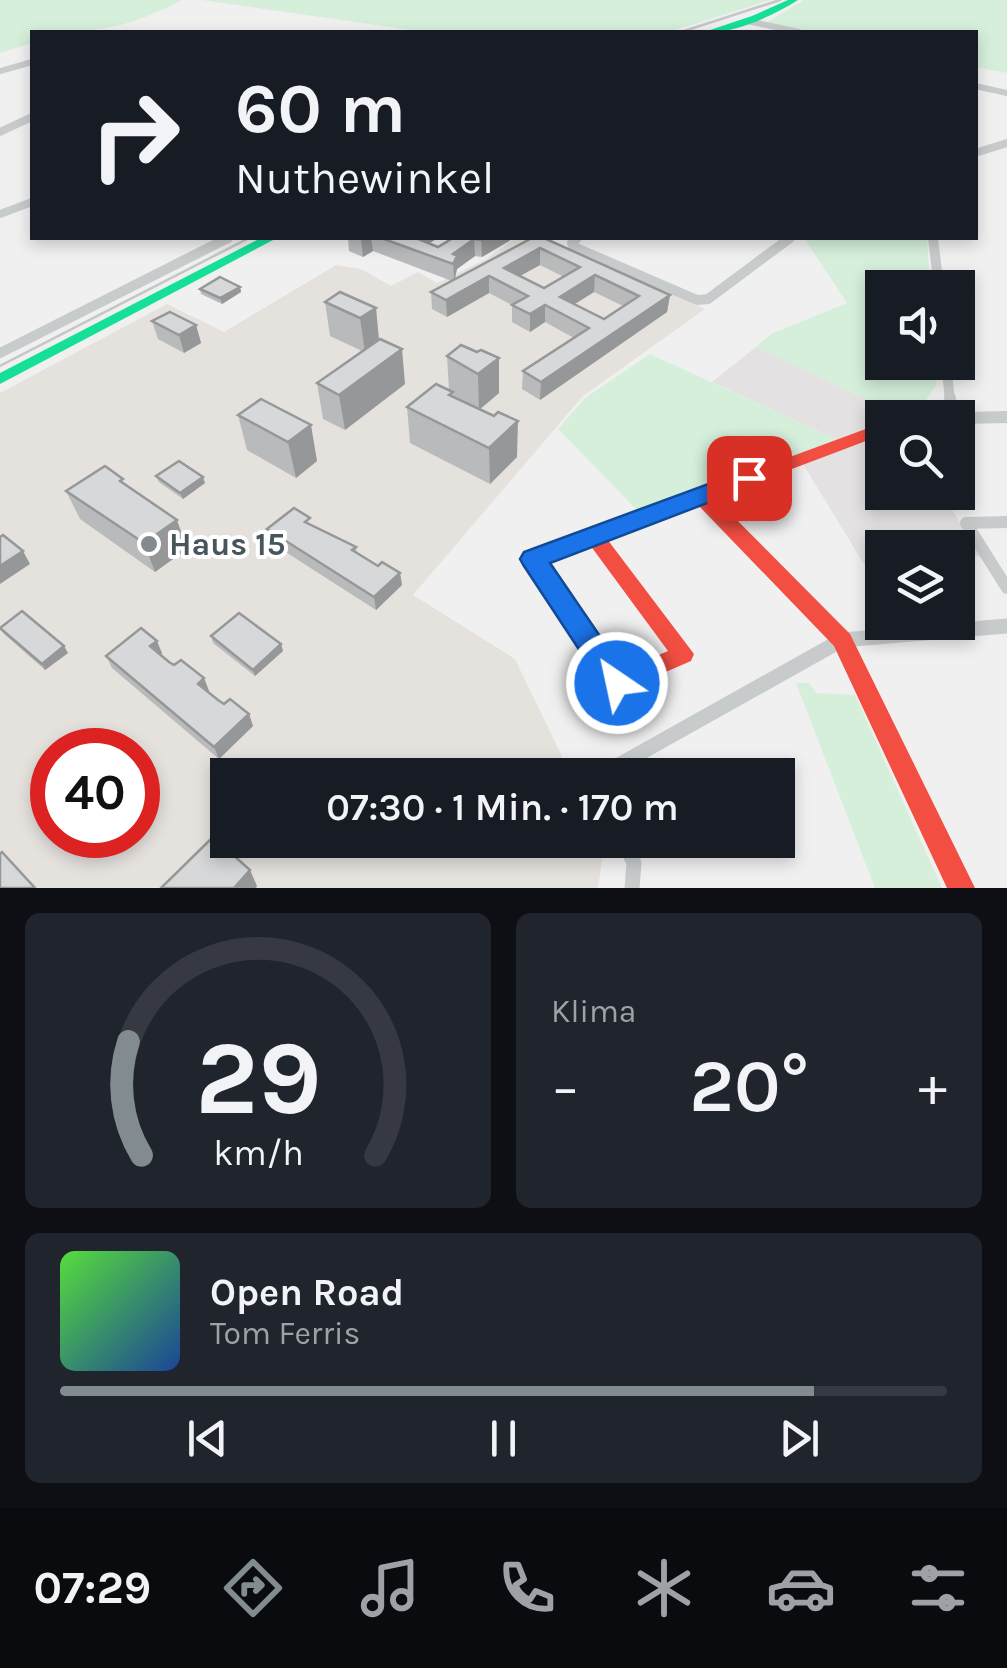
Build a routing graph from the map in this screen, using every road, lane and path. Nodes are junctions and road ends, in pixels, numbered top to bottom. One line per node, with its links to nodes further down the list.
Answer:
1 (794, 0): 2 (street)
2 (747, 21): 3 (street); 4 (street)
3 (715, 30)
4 (790, 30)
5 (30, 63): 6 (street)
6 (0, 71)
7 (978, 87): 8 (street)
8 (1007, 93)
9 (30, 118): 10 (street)
10 (0, 132)
11 (1007, 142): 12 (street)
12 (978, 152)
13 (30, 203): 14 (street)
14 (0, 214)
15 (224, 240): 21 (street)
16 (266, 240): 22 (street)
17 (787, 240): 19 (street)
18 (933, 240): 20 (street)
19 (576, 242)
20 (936, 270)
21 (0, 353)
22 (0, 379)
23 (1007, 417): 24 (street)
24 (975, 418)
25 (865, 436): 26 (street)
26 (700, 495): 28 (street); 31 (street)
27 (1007, 522): 29 (street)
28 (594, 536): 28 (street)
29 (1007, 588)
30 (1006, 628): 31 (street)
31 (842, 640): 32 (street); 35 (street)
32 (631, 758)
33 (632, 858): 34 (street)
34 (632, 888)
35 (961, 888)

